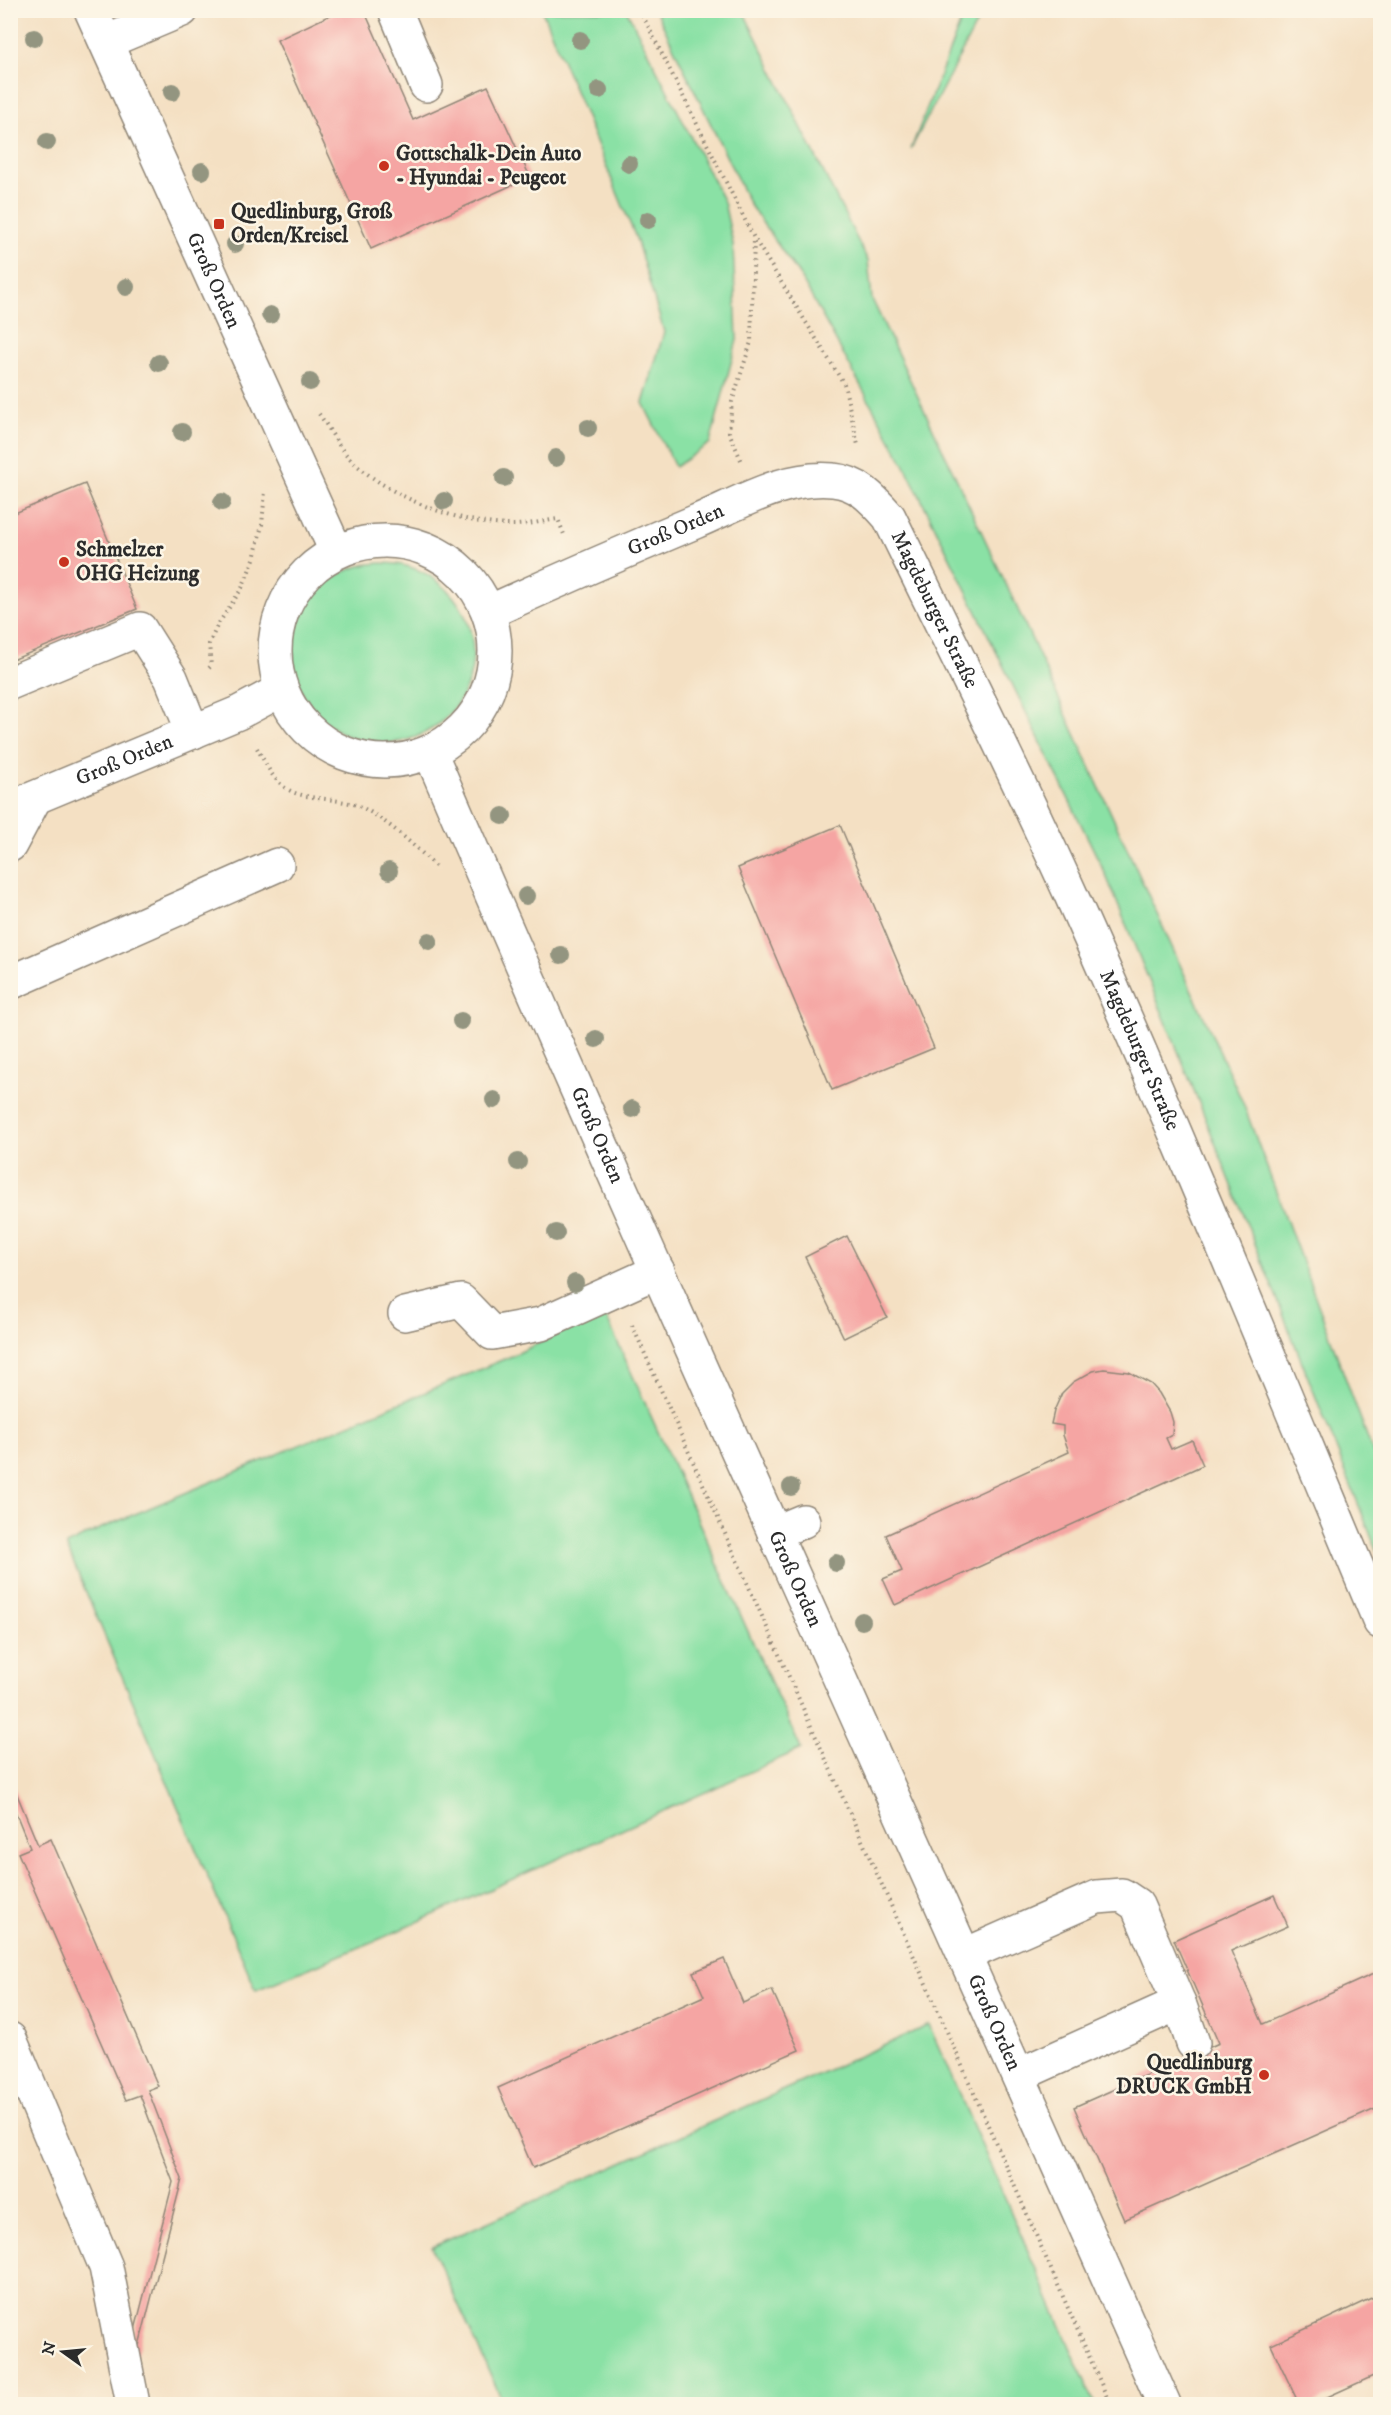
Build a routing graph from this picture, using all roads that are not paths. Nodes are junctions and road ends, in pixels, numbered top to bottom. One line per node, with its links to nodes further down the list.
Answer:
1 (91, 10): 4 (street, Groß Orden)
2 (182, 10): 4 (street)
3 (395, 10): 5 (street)
4 (106, 42): 7 (street, Groß Orden)
5 (426, 84)
6 (868, 493): 8 (street, Groß Orden); 19 (street, Magdeburger Straße)
7 (336, 551): 8 (street); 10 (street)
8 (489, 612): 12 (street)
9 (10, 682): 11 (street)
10 (281, 690): 11 (street, Groß Orden); 12 (street)
11 (193, 732): 13 (street, Groß Orden)
12 (430, 752): 17 (street, Groß Orden)
13 (23, 803): 14 (street, Groß Orden)
14 (10, 845)
15 (277, 865): 16 (street)
16 (10, 983)
17 (658, 1271): 18 (street); 20 (street, Groß Orden)
18 (405, 1314)
19 (1380, 1622)
20 (965, 1955): 21 (street); 24 (street, Groß Orden)
21 (1179, 2003): 23 (street); 24 (street)
22 (10, 2039): 25 (street)
23 (1193, 2043)
24 (1019, 2075): 26 (street, Groß Orden)
25 (134, 2404)
26 (1164, 2404)

